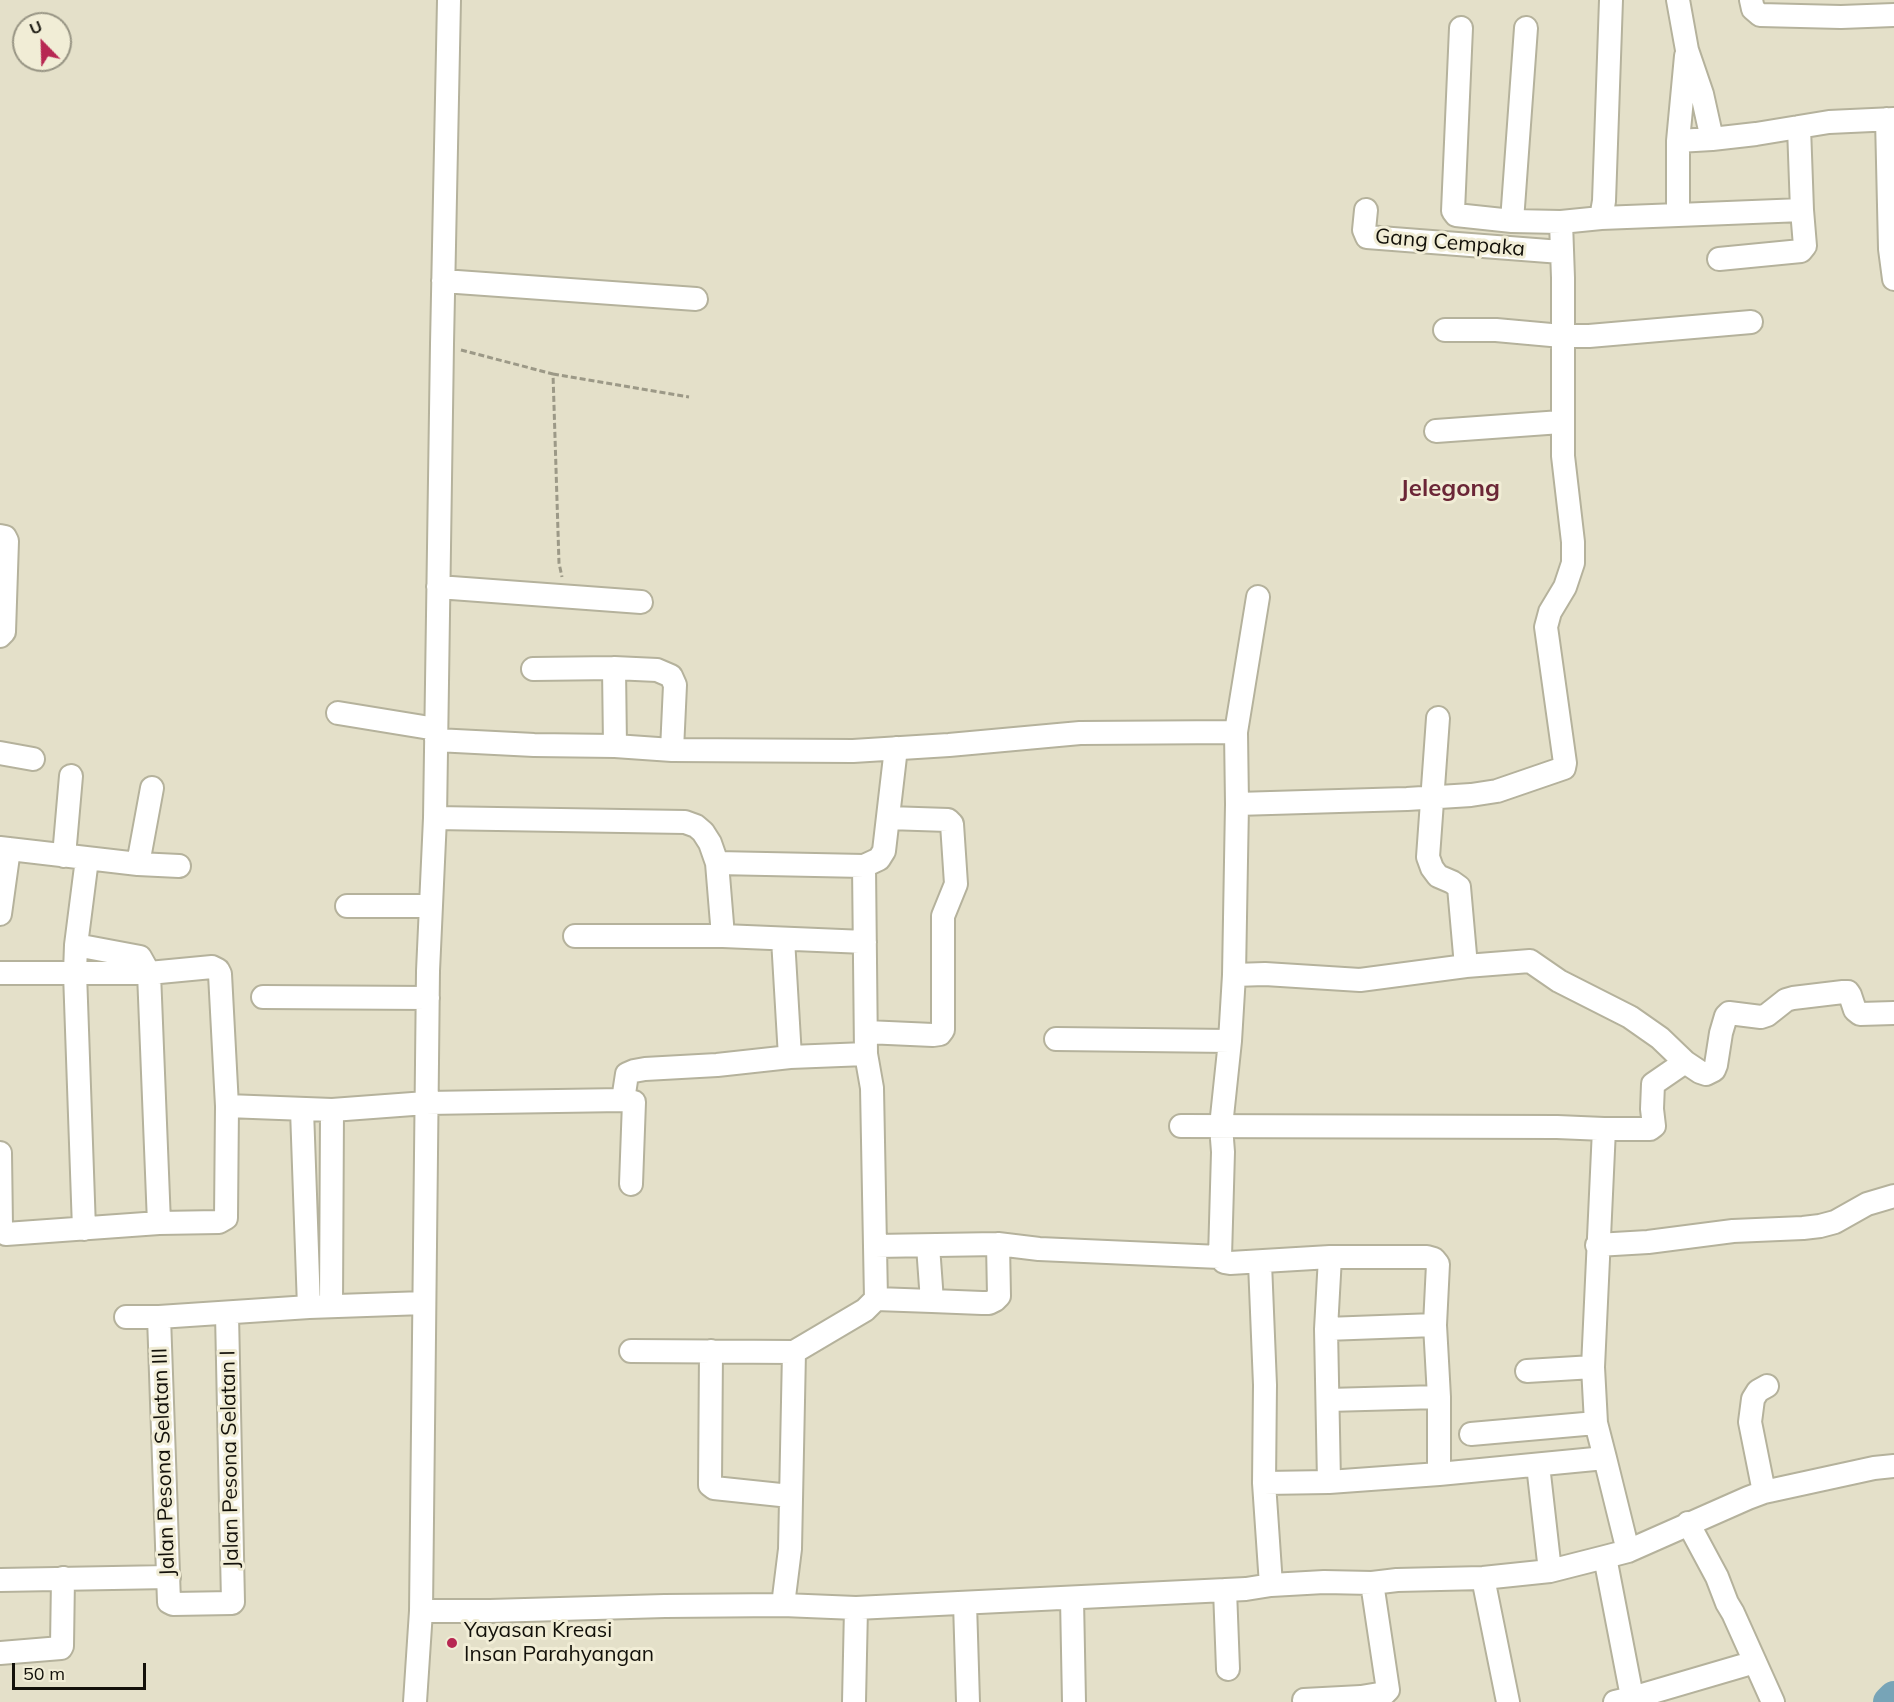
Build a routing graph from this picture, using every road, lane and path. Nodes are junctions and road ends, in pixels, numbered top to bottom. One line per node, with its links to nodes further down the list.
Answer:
1 (449, 0): 24 (street)
2 (1611, 0): 17 (street)
3 (1678, 0): 9 (street)
4 (1751, 0): 5 (street)
5 (1840, 8): 6 (street)
6 (1894, 15)
7 (1461, 28): 18 (street)
8 (1526, 28): 18 (street)
9 (1687, 50): 12 (street); 13 (street)
10 (1890, 119): 11 (street); 20 (street)
11 (1799, 127): 12 (street); 15 (street)
12 (1712, 139): 13 (street)
13 (1678, 141): 16 (street)
14 (1366, 210): 21 (street, Gang Cempaka)
15 (1802, 210): 16 (street); 22 (street)
16 (1678, 215): 17 (street)
17 (1601, 218): 19 (street)
18 (1512, 221): 19 (street)
19 (1561, 222): 21 (street)
20 (1892, 249): 23 (street)
21 (1561, 252): 28 (street)
22 (1719, 259)
23 (1894, 279)
24 (443, 281): 25 (street); 29 (street)
25 (696, 299)
26 (1751, 322): 28 (street)
27 (1444, 330): 28 (street)
28 (1562, 336): 32 (street)
29 (442, 344): 30 (path); 35 (street)
30 (553, 374): 31 (path); 36 (path)
31 (688, 397)
32 (1561, 422): 33 (street); 53 (street)
33 (1436, 431)
34 (0, 537): 39 (street)
35 (438, 587): 36 (street); 45 (street)
36 (566, 597): 38 (street)
37 (1258, 597): 44 (street)
38 (641, 602)
39 (0, 636)
40 (614, 668): 41 (street); 46 (street); 48 (street)
41 (533, 669)
42 (338, 713): 45 (street)
43 (1438, 718): 53 (street)
44 (1236, 732): 47 (street); 54 (street)
45 (436, 735): 46 (street); 55 (street)
46 (615, 746): 48 (street)
47 (896, 748): 48 (street); 56 (street)
48 (672, 750)
49 (0, 753): 50 (street)
50 (33, 759)
51 (71, 776): 58 (street)
52 (152, 788): 61 (street)
53 (1431, 798): 54 (street); 72 (street)
54 (1237, 804): 76 (street)
55 (435, 818): 60 (street); 65 (street)
56 (888, 818): 63 (street); 82 (street)
57 (5, 849): 58 (street); 66 (street)
58 (64, 856): 59 (street)
59 (87, 859): 61 (street); 71 (street)
60 (717, 863): 63 (street); 68 (street)
61 (138, 864): 62 (street)
62 (179, 866)
63 (864, 866): 70 (street)
64 (347, 906): 65 (street)
65 (431, 906): 78 (street)
66 (0, 914)
67 (575, 936): 68 (street)
68 (723, 936): 69 (street)
69 (783, 939): 70 (street); 83 (street)
70 (865, 942): 82 (street)
71 (76, 945): 74 (street); 75 (street)
72 (1466, 966): 76 (street); 84 (street)
73 (0, 973): 74 (street)
74 (75, 973): 75 (street); 97 (street)
75 (149, 973): 87 (street); 96 (street)
76 (1234, 975): 81 (street)
77 (263, 997): 78 (street)
78 (428, 998): 86 (street)
79 (1894, 1013): 84 (street)
80 (1056, 1039): 81 (street)
81 (1230, 1041): 91 (street)
82 (866, 1043): 83 (street); 100 (street)
83 (790, 1057): 85 (street)
84 (1685, 1062): 92 (street)
85 (623, 1101): 86 (street); 94 (street)
86 (426, 1103): 89 (street); 107 (street)
87 (227, 1106): 88 (street); 96 (street)
88 (302, 1110): 89 (street); 108 (street)
89 (332, 1110): 108 (street)
90 (1181, 1126): 91 (street)
91 (1221, 1126): 92 (street); 102 (street)
92 (1604, 1129): 99 (street)
93 (0, 1153): 97 (street)
94 (631, 1184)
95 (1894, 1196): 99 (street)
96 (159, 1223): 97 (street)
97 (84, 1229)
98 (998, 1244): 101 (street); 102 (street); 106 (street)
99 (1597, 1245): 117 (street)
100 (875, 1246): 101 (street); 105 (street)
101 (928, 1246): 106 (street)
102 (1220, 1257): 104 (street)
103 (1330, 1257): 104 (street); 112 (street); 113 (street)
104 (1260, 1263): 129 (street)
105 (876, 1299): 106 (street); 116 (street)
106 (932, 1301)
107 (424, 1303): 108 (street); 148 (street)
108 (320, 1306): 109 (street)
109 (227, 1314): 111 (street); 145 (street, Jalan Pesona Selatan I)
110 (126, 1317): 111 (street)
111 (159, 1317): 136 (street, Jalan Pesona Selatan III)
112 (1435, 1325): 113 (street); 120 (street)
113 (1326, 1329): 121 (street)
114 (631, 1350): 115 (street)
115 (711, 1351): 116 (street); 131 (street)
116 (794, 1352): 131 (street)
117 (1593, 1367): 118 (street); 122 (street)
118 (1527, 1371)
119 (1767, 1386): 130 (street)
120 (1439, 1397): 121 (street); 127 (street)
121 (1328, 1400): 128 (street)
122 (1596, 1423): 123 (street); 124 (street)
123 (1472, 1434)
124 (1605, 1458): 125 (street); 133 (street)
125 (1538, 1465): 127 (street); 135 (street)
126 (1894, 1466): 130 (street)
127 (1439, 1474): 128 (street)
128 (1329, 1482): 129 (street)
129 (1264, 1483): 141 (street)
130 (1764, 1492): 132 (street)
131 (790, 1496): 146 (street)
132 (1688, 1523): 133 (street); 150 (street)
133 (1628, 1551): 134 (street)
134 (1605, 1557): 135 (street); 154 (street)
135 (1550, 1571): 138 (street)
136 (169, 1577): 137 (street); 145 (street, Jalan Pesona Selatan III)
137 (63, 1578): 139 (street); 149 (street)
138 (1483, 1578): 140 (street); 159 (street)
139 (0, 1580)
140 (1371, 1583): 141 (street); 153 (street)
141 (1271, 1585): 142 (street)
142 (1225, 1590): 143 (street); 151 (street)
143 (1072, 1599): 144 (street); 158 (street)
144 (965, 1602): 147 (street); 157 (street)
145 (172, 1604)
146 (783, 1605): 147 (street); 148 (street)
147 (856, 1608): 156 (street)
148 (421, 1611): 155 (street)
149 (0, 1653)
150 (1755, 1662): 154 (street); 160 (street)
151 (1228, 1669)
152 (1304, 1700): 153 (street)
153 (1361, 1700)
154 (1627, 1701)
155 (416, 1702)
156 (854, 1702)
157 (968, 1702)
158 (1074, 1702)
159 (1508, 1702)
160 (1773, 1702)

